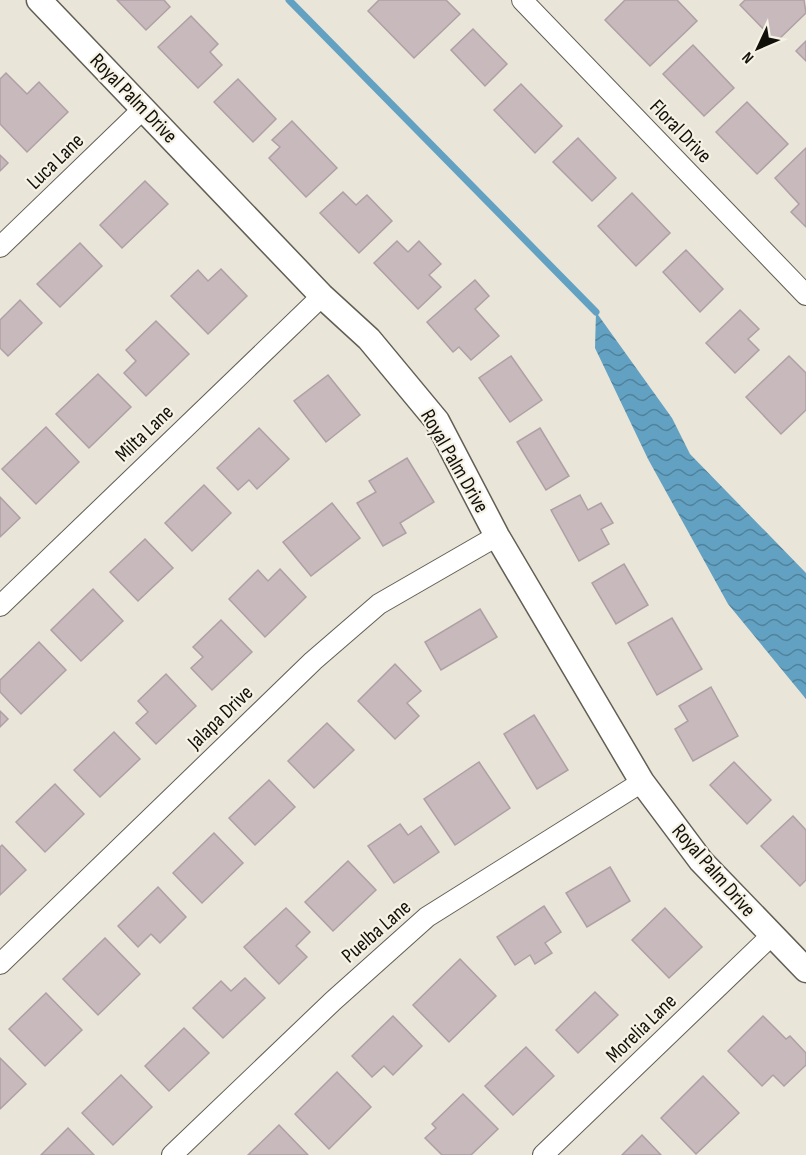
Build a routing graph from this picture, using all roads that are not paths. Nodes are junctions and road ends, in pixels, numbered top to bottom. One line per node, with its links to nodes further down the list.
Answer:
1 (39, 0): 3 (street, Royal Palm Drive)
2 (522, 0): 5 (street, Floral Drive)
3 (144, 108): 4 (street, Luca Lane); 6 (street, Royal Palm Drive)
4 (0, 247)
5 (806, 295)
6 (322, 296): 7 (street, Royal Palm Drive); 8 (street, Milta Lane)
7 (497, 536): 9 (street, Royal Palm Drive); 11 (street, Jalapa Drive)
8 (0, 606)
9 (642, 782): 10 (street, Royal Palm Drive); 13 (street, Puelba Lane)
10 (772, 935): 12 (street, Royal Palm Drive); 14 (street, Morelia Lane)
11 (0, 964)
12 (806, 970)
13 (172, 1155)
14 (543, 1155)

